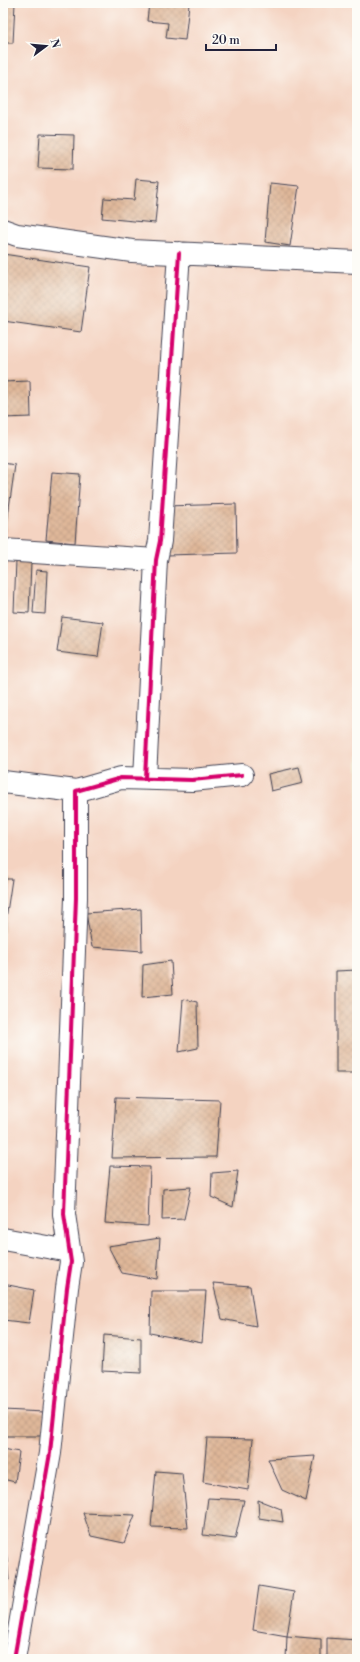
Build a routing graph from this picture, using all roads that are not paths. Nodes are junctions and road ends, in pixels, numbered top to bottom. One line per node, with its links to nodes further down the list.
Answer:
1 (3, 230): 2 (street)
2 (179, 253): 3 (street); 5 (street)
3 (357, 262)
4 (3, 550): 5 (street)
5 (156, 560): 7 (street)
6 (242, 775): 7 (street)
7 (145, 778): 9 (street)
8 (3, 782): 9 (street)
9 (76, 791): 11 (street)
10 (3, 1239): 11 (street)
11 (69, 1251): 12 (street)
12 (14, 1659)

